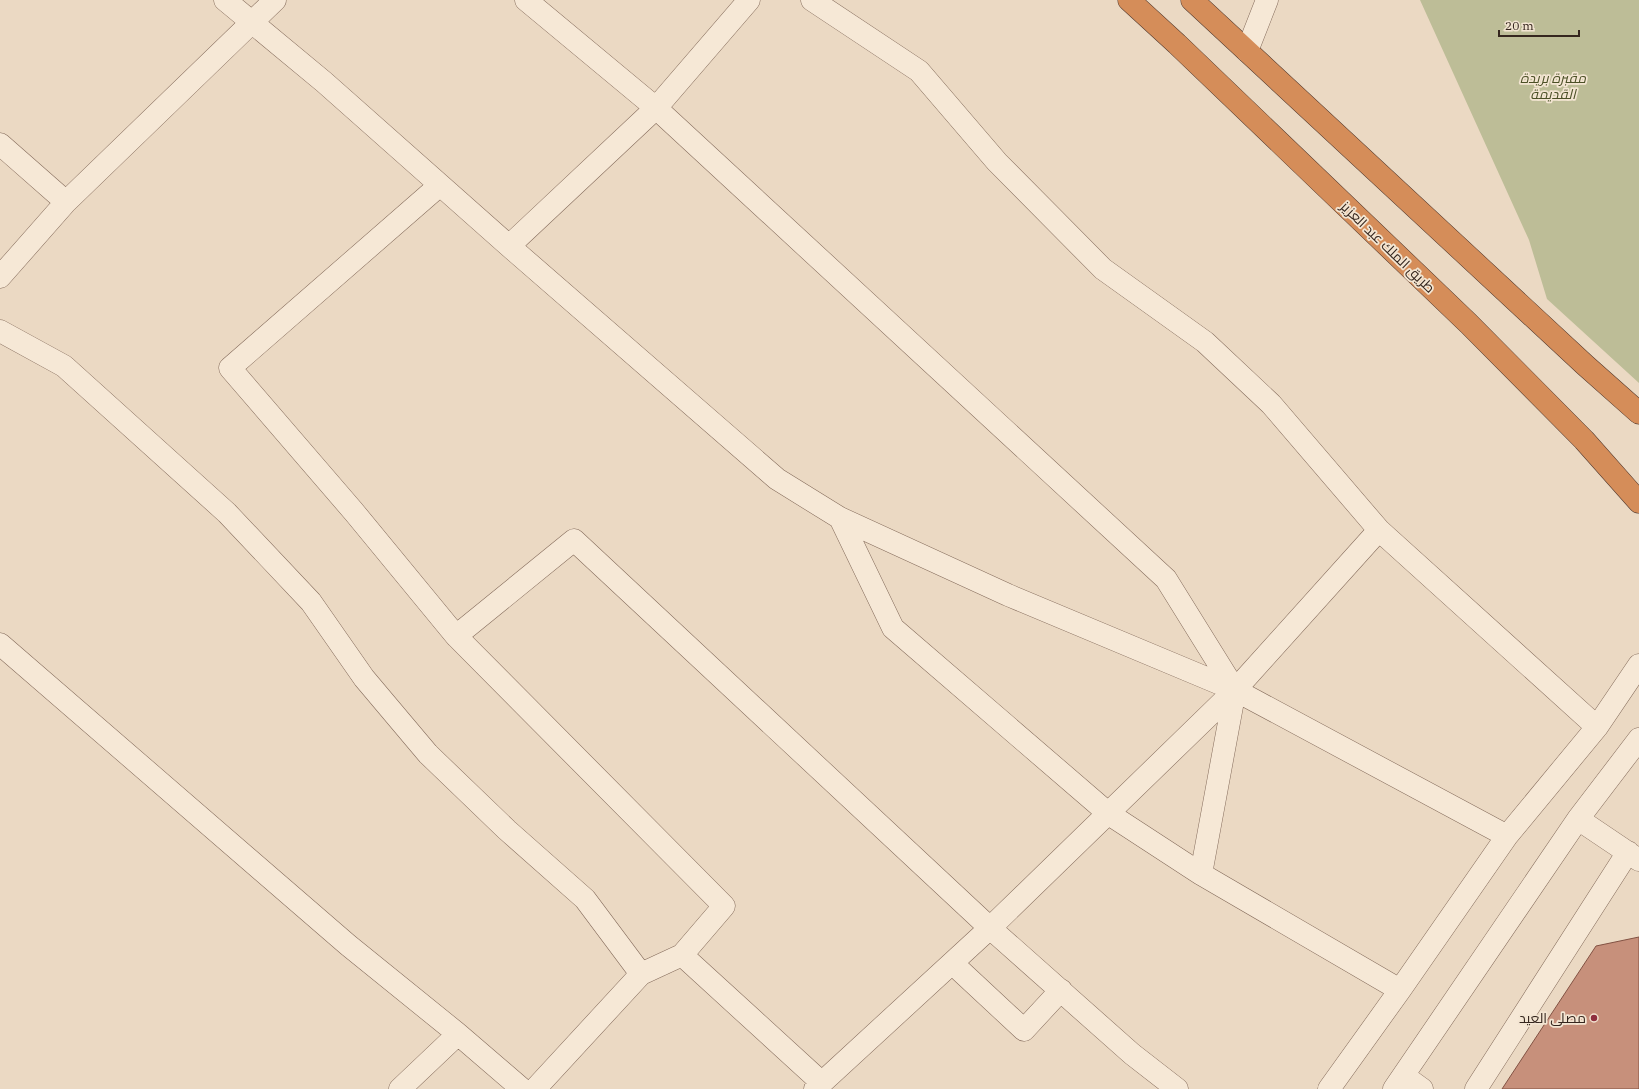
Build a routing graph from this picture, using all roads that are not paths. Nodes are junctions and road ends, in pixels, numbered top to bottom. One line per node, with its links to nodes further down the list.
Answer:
1 (226, 0): 9 (street)
2 (275, 0): 9 (street)
3 (526, 0): 11 (street)
4 (749, 0): 11 (street)
5 (812, 0): 21 (street)
6 (1129, 0): 19 (highway, طريق الملك عبد العزيز)
7 (1192, 0): 10 (highway)
8 (1267, 0): 10 (street)
9 (251, 21): 13 (street); 14 (street)
10 (1247, 51): 18 (highway)
11 (656, 108): 15 (street); 25 (street)
12 (0, 144): 14 (street)
13 (440, 185): 15 (street); 22 (street)
14 (66, 202): 16 (street)
15 (509, 246): 20 (street)
16 (0, 277)
17 (0, 331): 36 (street)
18 (1639, 413)
19 (1639, 502)
20 (840, 518): 25 (street); 28 (street)
21 (1379, 530): 25 (street); 26 (street)
22 (456, 636): 33 (street); 34 (street)
23 (0, 644): 39 (street)
24 (1639, 665): 26 (street)
25 (1235, 690): 28 (street); 30 (street); 32 (street)
26 (1597, 728): 30 (street)
27 (1639, 739): 29 (street)
28 (1109, 814): 32 (street); 33 (street)
29 (1578, 819): 31 (street); 40 (street)
30 (1506, 836): 38 (street)
31 (1633, 856): 48 (street)
32 (1201, 874): 38 (street)
33 (990, 928): 35 (street); 37 (street)
34 (682, 955): 36 (street); 41 (street)
35 (952, 963): 37 (street); 41 (street)
36 (642, 974): 44 (street)
37 (1060, 990): 45 (street)
38 (1400, 990): 46 (street)
39 (458, 1034): 42 (street); 43 (street)
40 (1399, 1083): 47 (street)
41 (818, 1086)
42 (400, 1089)
43 (522, 1089)
44 (535, 1089)
45 (1177, 1089)
46 (1328, 1089)
47 (1422, 1089)
48 (1476, 1089)

